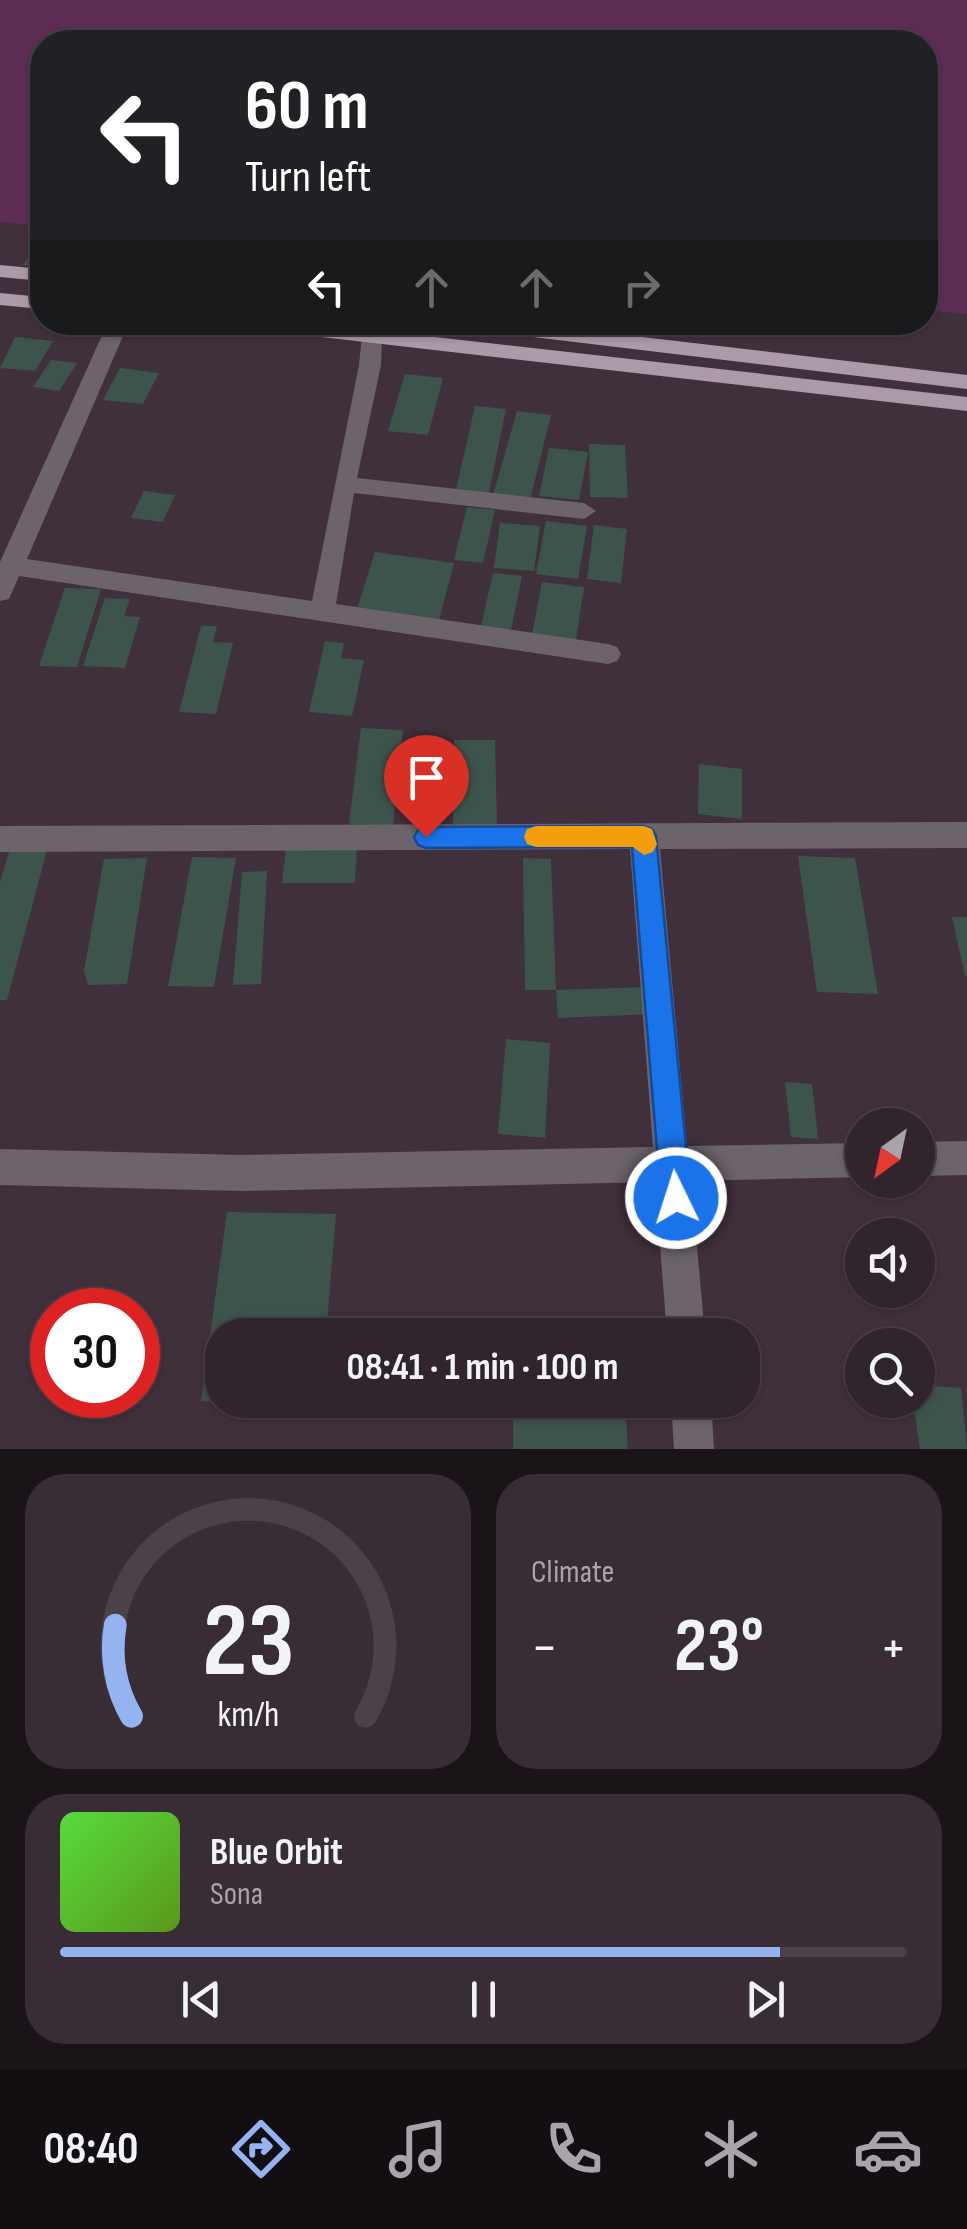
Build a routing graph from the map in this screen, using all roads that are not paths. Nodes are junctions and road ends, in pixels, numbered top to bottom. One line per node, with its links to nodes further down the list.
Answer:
1 (0, 271): 2 (highway)
2 (30, 275)
3 (0, 298): 4 (highway)
4 (30, 302)
5 (113, 335): 13 (street)
6 (363, 335): 8 (highway)
7 (568, 335): 9 (highway)
8 (372, 336): 10 (highway); 11 (street)
9 (967, 382)
10 (967, 404)
11 (344, 484): 12 (street); 15 (street)
12 (584, 511)
13 (10, 566): 14 (street); 15 (street)
14 (0, 592)
15 (322, 614): 16 (street)
16 (608, 654)
17 (967, 835): 18 (street)
18 (644, 836): 19 (street); 23 (street)
19 (0, 840)
20 (967, 1158): 21 (street)
21 (935, 1159)
22 (845, 1160): 23 (street)
23 (674, 1164): 24 (street); 25 (street)
24 (0, 1168)
25 (685, 1318)
26 (692, 1418): 27 (street)
27 (694, 1449)

